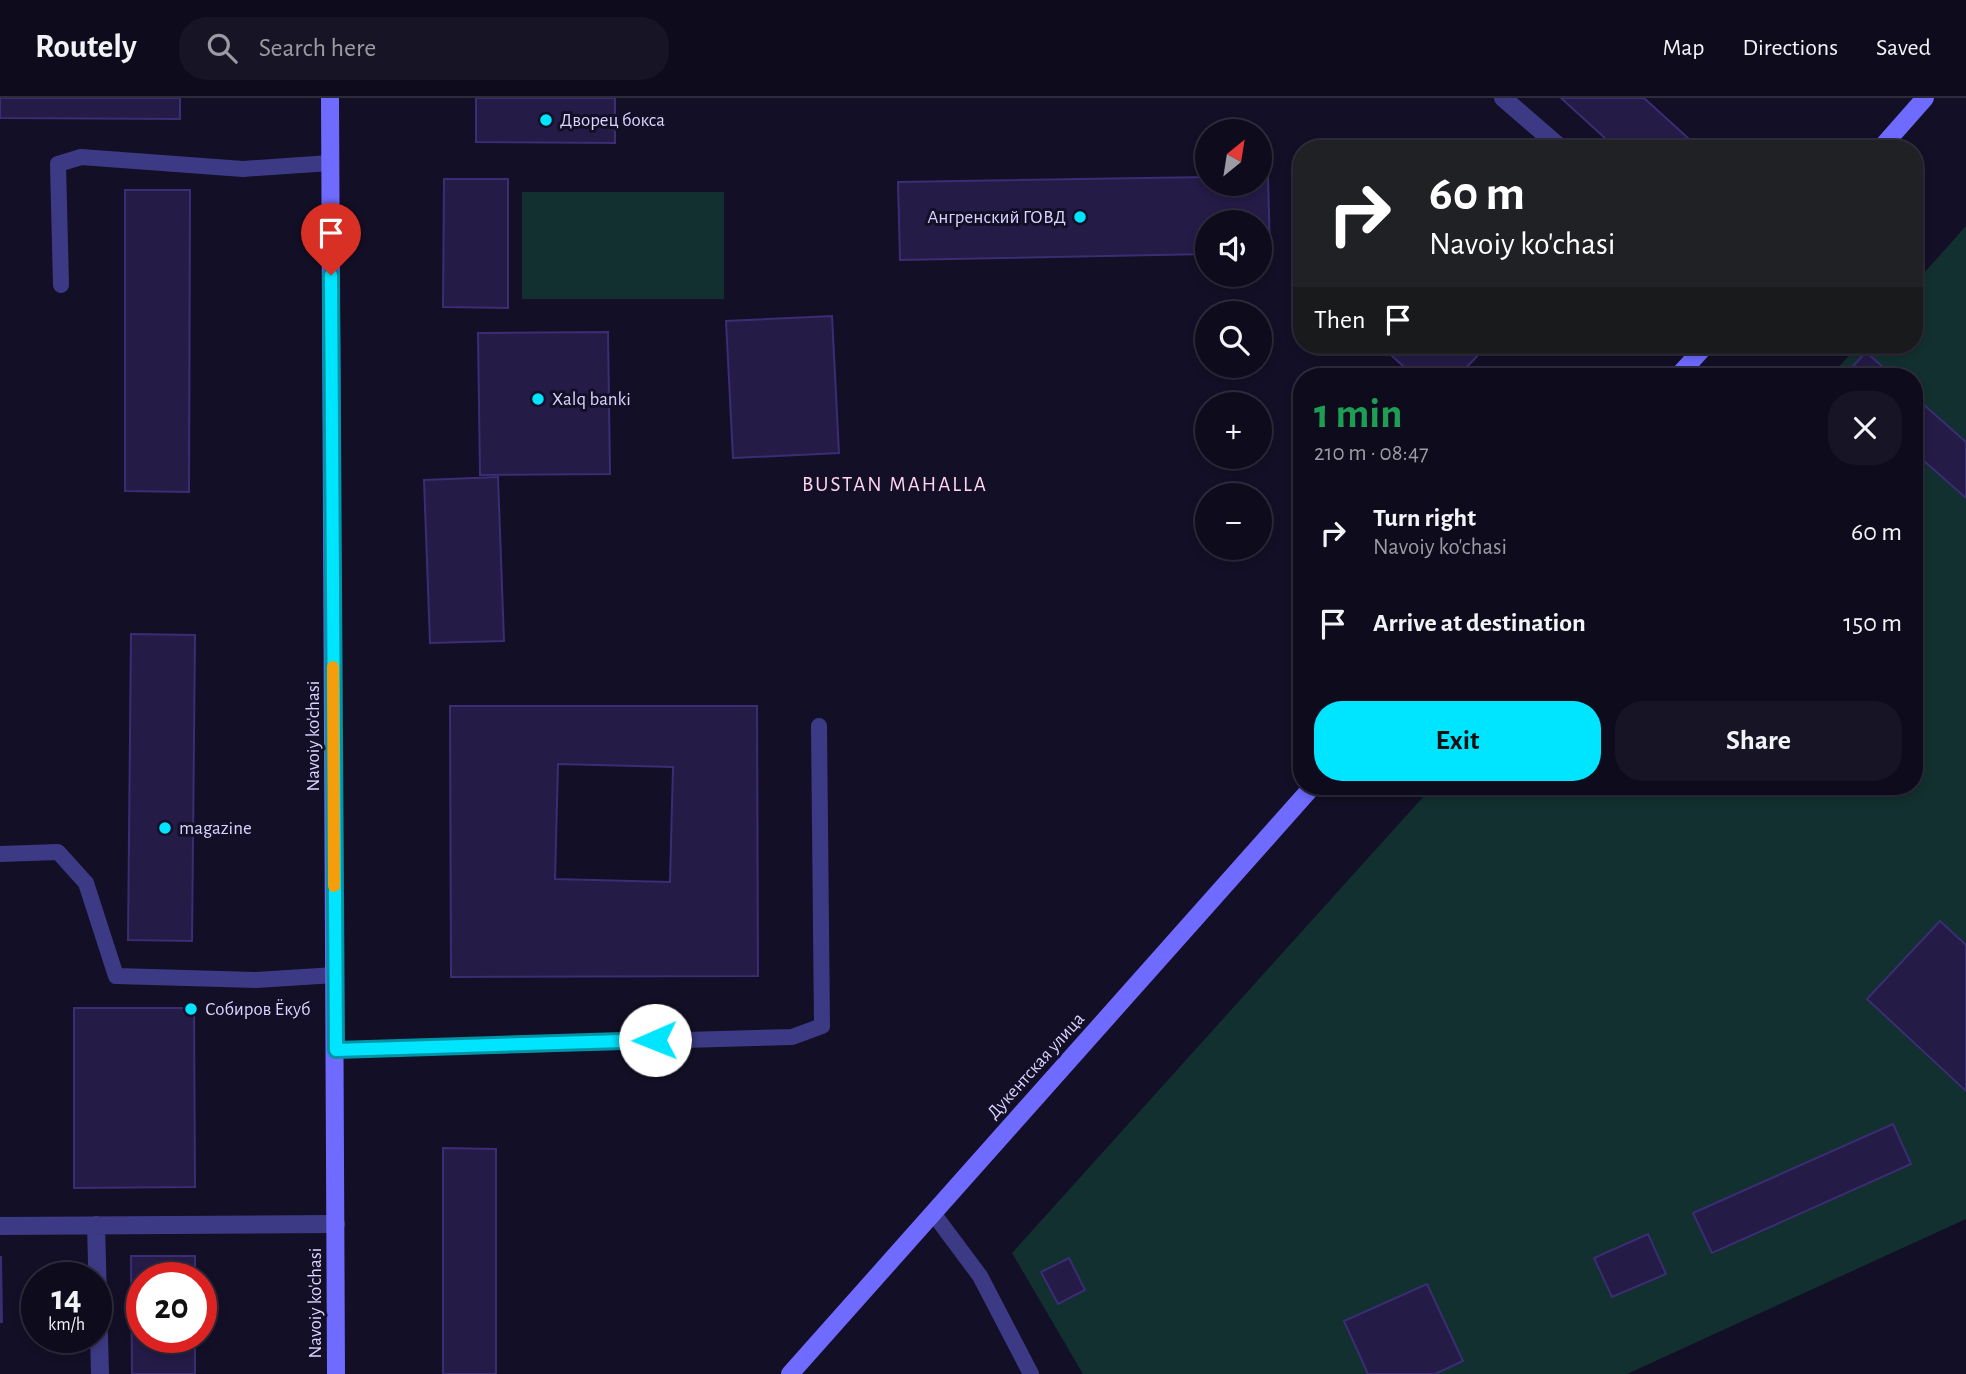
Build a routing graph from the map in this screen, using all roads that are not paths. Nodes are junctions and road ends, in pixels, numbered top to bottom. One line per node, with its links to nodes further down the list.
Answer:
1 (330, 98): 6 (main road, Navoiy ko'chasi)
2 (1503, 98): 4 (street)
3 (1925, 98): 5 (main road)
4 (1552, 140)
5 (1888, 140)
6 (330, 163): 7 (lane); 13 (main road, Navoiy ko'chasi)
7 (61, 285)
8 (1698, 354): 9 (main road)
9 (1685, 368)
10 (819, 726): 14 (lane)
11 (1305, 795): 15 (main road, Дукентская улица)
12 (0, 854): 13 (lane)
13 (335, 975): 14 (main road, Navoiy ko'chasi)
14 (336, 1050): 16 (main road, Navoiy ko'chasi)
15 (933, 1213): 21 (main road, Дукентская улица); 22 (lane)
16 (336, 1224): 17 (street); 20 (main road, Navoiy ko'chasi)
17 (96, 1225): 18 (street); 19 (street)
18 (0, 1226)
19 (100, 1374)
20 (336, 1374)
21 (790, 1374)
22 (1031, 1374)

